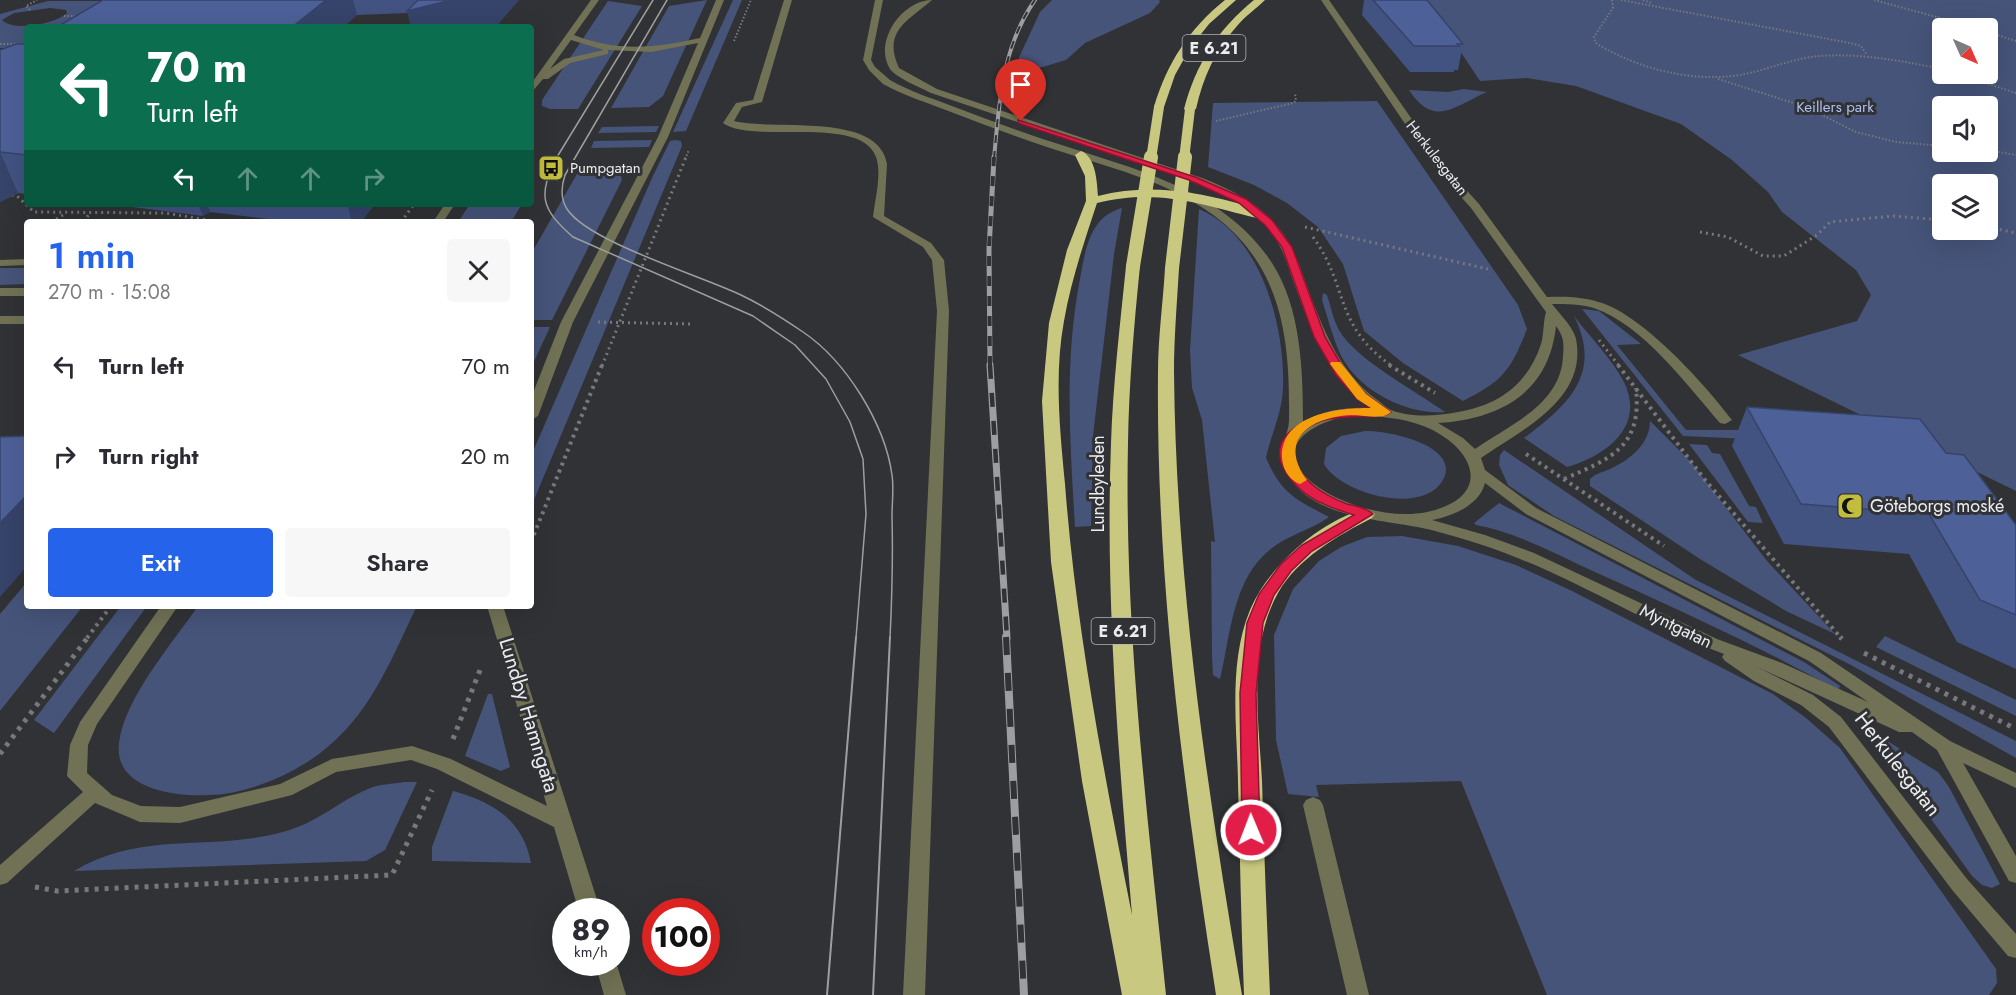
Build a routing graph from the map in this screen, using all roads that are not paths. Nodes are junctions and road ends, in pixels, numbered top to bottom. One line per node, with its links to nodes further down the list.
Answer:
1 (595, 0): 9 (street)
2 (720, 0): 10 (street)
3 (788, 0): 51 (street)
4 (879, 0): 16 (street)
5 (928, 0): 19 (street)
6 (1232, 0): 53 (highway, Lundbyleden / E 6.21, bridge)
7 (1260, 0): 54 (highway, E 6.21, bridge)
8 (1325, 0): 24 (street, Herkulesgatan)
9 (569, 36): 11 (street); 13 (street)
10 (702, 40): 11 (street); 28 (street)
11 (611, 51): 14 (street)
12 (534, 69): 13 (street)
13 (546, 69): 15 (street)
14 (534, 86)
15 (534, 86)
16 (1081, 155): 17 (street); 18 (highway)
17 (1186, 195): 18 (highway); 19 (highway); 32 (street)
18 (1092, 201): 52 (highway)
19 (1257, 214): 29 (street)
20 (24, 262): 21 (street)
21 (0, 263)
22 (0, 292): 23 (street)
23 (24, 292)
24 (1545, 301): 25 (street, Herkulesgatan); 31 (street)
25 (1551, 314): 30 (street); 33 (street, Herkulesgatan)
26 (0, 320): 27 (street)
27 (24, 320)
28 (534, 408)
29 (1385, 412): 30 (street); 32 (street)
30 (1417, 419): 33 (street)
31 (1725, 420)
32 (1296, 432): 35 (street)
33 (1474, 456): 34 (street)
34 (1481, 473): 36 (street); 40 (street, Myntgatan)
35 (1366, 514): 36 (street); 55 (highway)
36 (1406, 518): 39 (street, Myntgatan)
37 (168, 609): 42 (street)
38 (496, 609): 44 (street, Lundby Hamngata)
39 (1711, 643): 40 (street, Myntgatan); 48 (street, Herkulesgatan)
40 (1943, 744): 41 (street, Myntgatan); 45 (street)
41 (2016, 781)
42 (95, 792): 44 (street, Lundby Hamngata); 46 (street)
43 (1313, 805): 56 (street)
44 (564, 823): 47 (street, Lundby Hamngata)
45 (2016, 876)
46 (0, 877)
47 (586, 898)
48 (2016, 949)
49 (610, 976): 50 (street)
50 (615, 995)
51 (914, 995)
52 (1135, 995)
53 (1153, 995)
54 (1229, 995)
55 (1257, 995)
56 (1358, 995)

